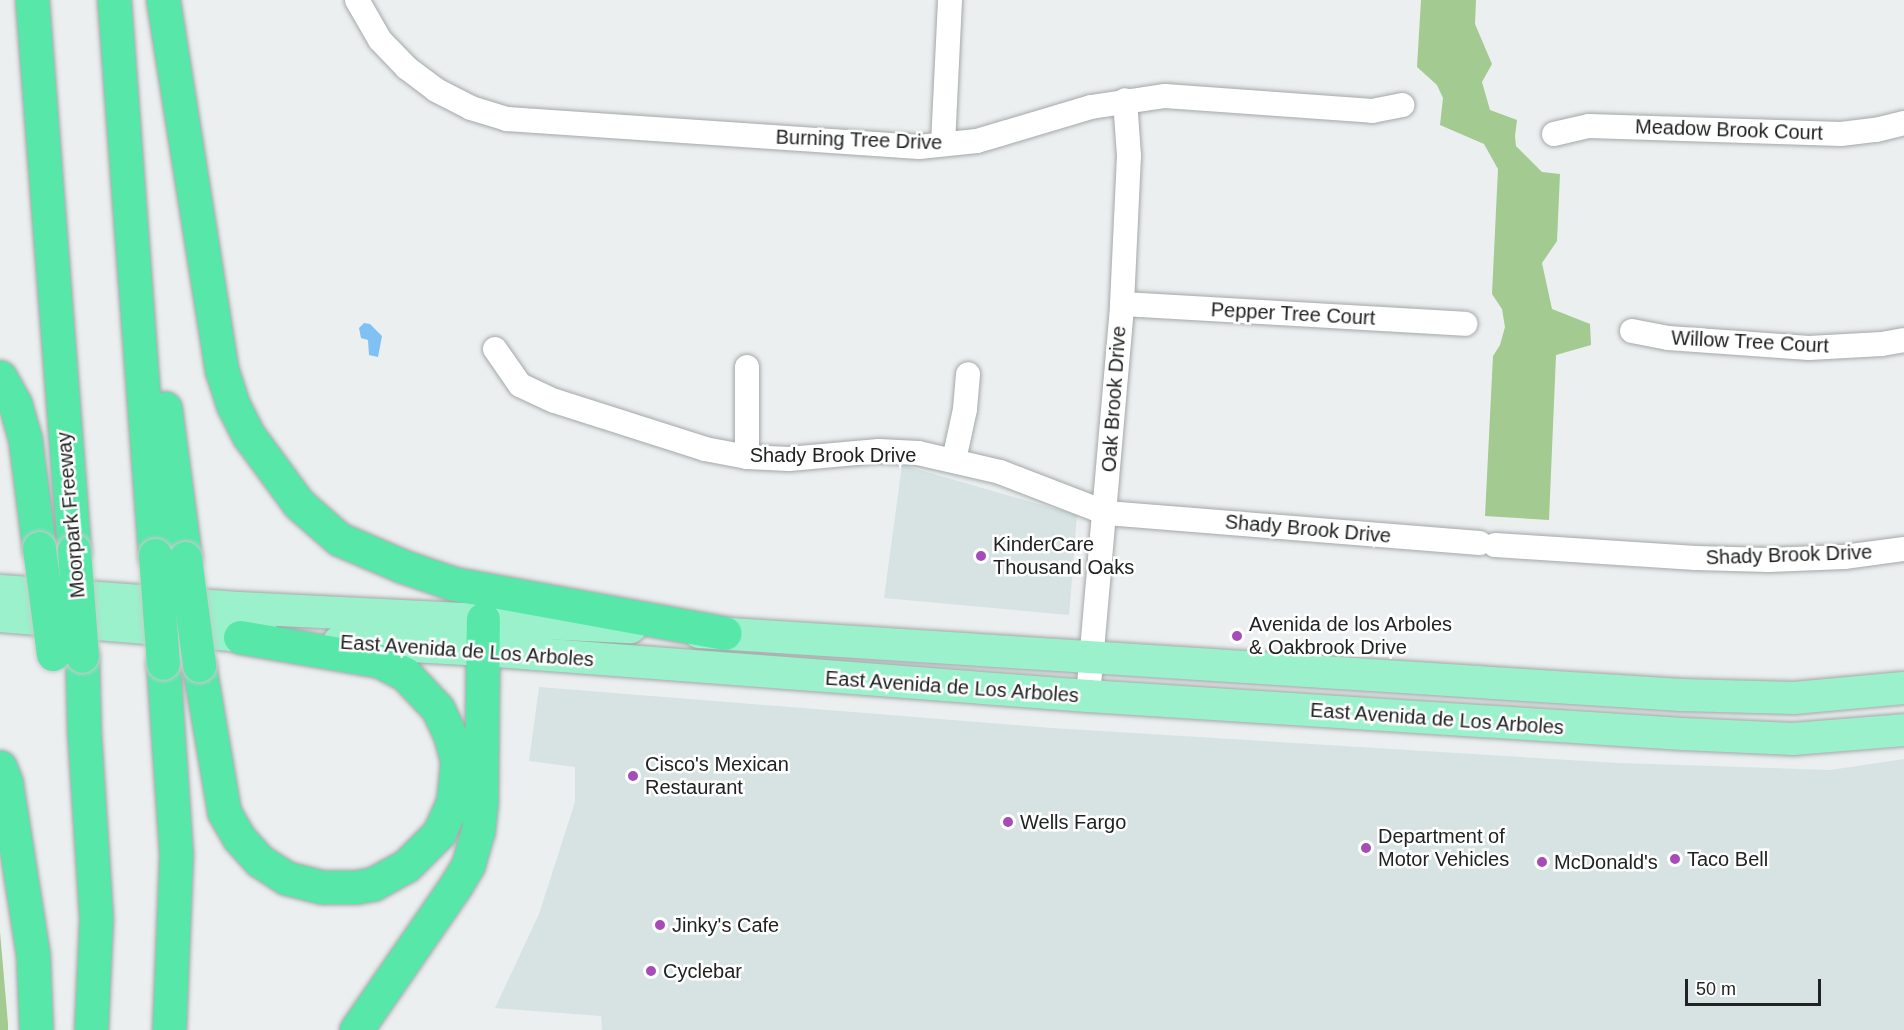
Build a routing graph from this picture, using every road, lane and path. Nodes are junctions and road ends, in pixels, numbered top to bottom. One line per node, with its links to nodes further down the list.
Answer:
1 (32, 0): 29 (highway, Moorpark Freeway, bridge)
2 (114, 0): 23 (highway)
3 (163, 0): 26 (highway)
4 (357, 0): 10 (street, Burning Tree Drive)
5 (950, 0): 10 (street)
6 (1125, 100): 7 (street, Burning Tree Drive); 10 (street, Burning Tree Drive); 11 (street, Oak Brook Drive)
7 (1402, 105)
8 (1904, 123): 9 (street, Meadow Brook Court)
9 (1554, 134)
10 (944, 144)
11 (1122, 304): 12 (street, Pepper Tree Court); 21 (street, Oak Brook Drive)
12 (1466, 324)
13 (1632, 332): 14 (street, Willow Tree Court)
14 (1904, 340)
15 (495, 349): 19 (street, Shady Brook Drive)
16 (747, 367): 19 (street)
17 (968, 374): 20 (street)
18 (0, 377): 29 (highway, bridge)
19 (747, 457): 20 (street, Shady Brook Drive)
20 (954, 460): 21 (street, Shady Brook Drive)
21 (1106, 513): 22 (street, Shady Brook Drive); 30 (street, Oak Brook Drive)
22 (1904, 549)
23 (170, 557): 28 (highway, bridge); 37 (highway, bridge)
24 (0, 591): 27 (main road, East Avenida de Los Arboles)
25 (0, 616): 28 (main road, East Avenida de Los Arboles)
26 (725, 633): 27 (main road, East Avenida de Los Arboles); 30 (main road, East Avenida de Los Arboles)
27 (483, 635): 28 (main road, East Avenida de Los Arboles); 32 (main road, East Avenida de Los Arboles); 38 (highway)
28 (240, 637)
29 (67, 655): 36 (highway, Moorpark Freeway)
30 (1093, 655): 31 (main road, East Avenida de Los Arboles); 32 (street, Oak Brook Drive)
31 (1904, 688)
32 (1088, 696): 33 (main road, East Avenida de Los Arboles)
33 (1904, 730)
34 (0, 766): 35 (highway)
35 (36, 1030)
36 (91, 1030)
37 (169, 1030)
38 (356, 1030)

